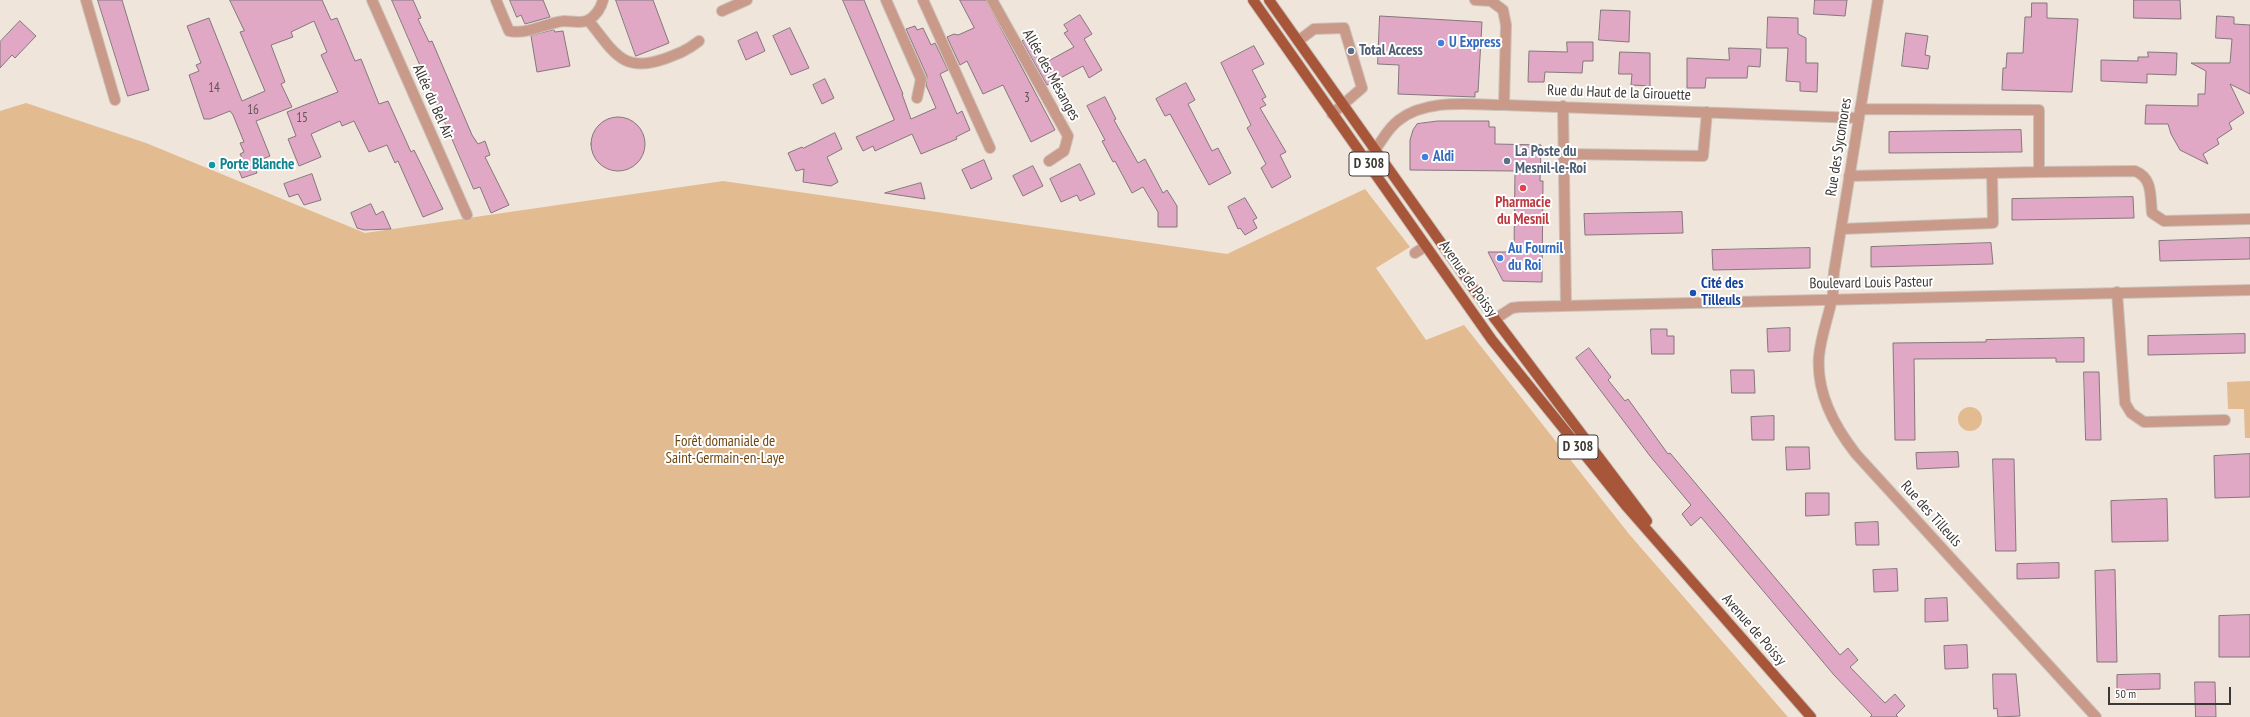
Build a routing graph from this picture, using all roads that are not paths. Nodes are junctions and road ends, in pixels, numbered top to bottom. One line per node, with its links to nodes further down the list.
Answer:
1 (86, 0): 18 (street)
2 (372, 0): 33 (street, Allée du Bel Air)
3 (496, 0): 14 (street)
4 (603, 0): 14 (street)
5 (747, 0): 13 (street)
6 (886, 0): 17 (street)
7 (923, 0): 25 (street)
8 (992, 0): 29 (street, Allée des Mésanges)
9 (1253, 0): 23 (main road, Avenue de Poissy / D 308)
10 (1269, 0): 16 (main road, Avenue de Poissy / D 308)
11 (1475, 0): 19 (street)
12 (1878, 0): 24 (street, Rue des Sycomores)
13 (722, 11)
14 (588, 20): 15 (street)
15 (699, 41)
16 (1298, 41): 20 (main road, Avenue de Poissy / D 308); 20 (street)
17 (917, 98)
18 (115, 100)
19 (1504, 105): 21 (street, Rue du Haut de la Girouette); 26 (street, Rue du Haut de la Girouette)
20 (1343, 106): 23 (street); 26 (main road, Avenue de Poissy / D 308)
21 (1563, 106): 22 (street, Rue du Haut de la Girouette); 27 (street)
22 (1707, 112): 24 (street, Rue du Haut de la Girouette); 27 (street)
23 (1332, 114): 28 (main road, Avenue de Poissy / D 308)
24 (1859, 114): 30 (street, Rue du Haut de la Girouette); 32 (street, Rue des Sycomores)
25 (990, 148)
26 (1377, 150): 28 (street); 42 (main road, Avenue de Poissy / D 308)
27 (1563, 154): 41 (street)
28 (1366, 159): 36 (main road, Avenue de Poissy / D 308)
29 (1049, 161)
30 (2039, 172): 31 (street); 34 (street)
31 (1992, 173): 32 (street); 35 (street)
32 (1849, 176): 35 (street, Rue des Sycomores)
33 (467, 215)
34 (2250, 220)
35 (1841, 229): 40 (street, Rue des Sycomores)
36 (1426, 246): 37 (street); 43 (main road, Avenue de Poissy / D 308)
37 (1415, 253)
38 (2250, 290): 39 (street, Boulevard Louis Pasteur)
39 (2117, 292): 40 (street, Boulevard Louis Pasteur); 44 (street)
40 (1832, 299): 41 (street, Boulevard Louis Pasteur); 47 (street, Rue des Tilleuls)
41 (1566, 306): 42 (street, Boulevard Louis Pasteur)
42 (1495, 319): 43 (main road); 45 (main road, Avenue de Poissy / D 308)
43 (1484, 328): 45 (main road, Avenue de Poissy / D 308)
44 (2226, 420)
45 (1676, 562): 46 (main road, Avenue de Poissy / D 308)
46 (1811, 717)
47 (2096, 717)

